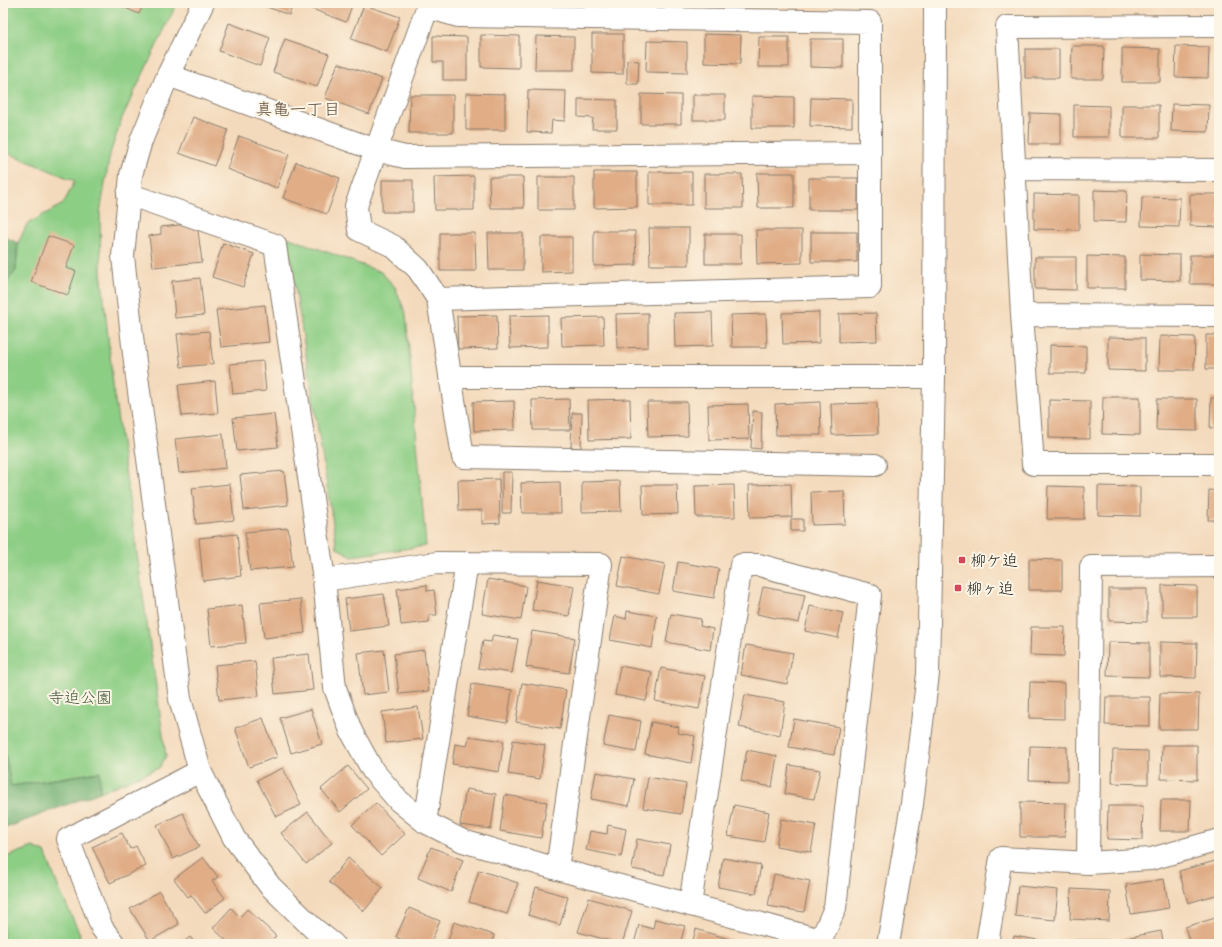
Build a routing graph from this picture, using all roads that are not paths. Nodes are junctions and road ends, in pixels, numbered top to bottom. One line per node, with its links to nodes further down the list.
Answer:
1 (203, 3): 5 (street)
2 (935, 3): 15 (street)
3 (428, 5): 6 (street); 7 (street)
4 (1219, 26): 8 (street)
5 (168, 75): 6 (street); 10 (street)
6 (376, 150): 7 (street); 11 (street)
7 (870, 153): 11 (street)
8 (1014, 169): 9 (street); 12 (street)
9 (1219, 170)
10 (128, 194): 20 (street); 21 (street)
11 (438, 299): 14 (street)
12 (1022, 316): 13 (street); 16 (street)
13 (1219, 316)
14 (450, 377): 15 (street); 17 (street)
15 (934, 377): 30 (street)
16 (1219, 464)
17 (875, 465)
18 (467, 563): 20 (street); 22 (street); 25 (street)
19 (1219, 566): 24 (street)
20 (324, 580): 22 (street)
21 (200, 770): 28 (street); 29 (street)
22 (425, 822): 25 (street)
23 (1219, 840): 24 (street)
24 (1088, 863): 31 (street)
25 (558, 869): 26 (street)
26 (690, 905): 27 (street); 27 (street)
27 (821, 942)
28 (114, 944)
29 (333, 944)
30 (888, 944)
31 (987, 944)

